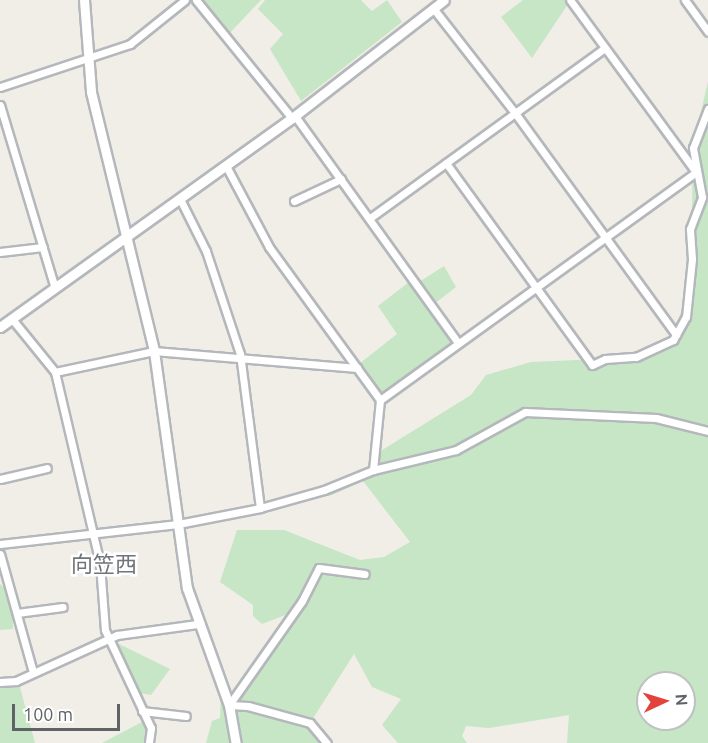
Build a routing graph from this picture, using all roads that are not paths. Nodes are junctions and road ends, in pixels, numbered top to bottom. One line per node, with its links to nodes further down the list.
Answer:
1 (84, 0): 10 (street)
2 (185, 0): 10 (street)
3 (196, 0): 15 (street)
4 (443, 0): 7 (street)
5 (570, 0): 9 (street)
6 (685, 0): 8 (street)
7 (433, 8): 14 (street); 15 (street)
8 (708, 32)
9 (605, 48): 14 (street); 18 (street)
10 (88, 58): 11 (street); 23 (street)
11 (0, 87)
12 (0, 105): 25 (street)
13 (708, 109): 18 (street)
14 (515, 113): 16 (street); 24 (street)
15 (294, 117): 17 (street); 19 (street)
16 (446, 163): 22 (street); 27 (street)
17 (226, 166): 20 (street); 35 (street)
18 (696, 172): 24 (street); 31 (street)
19 (341, 179): 21 (street); 22 (street)
20 (180, 199): 23 (street); 34 (street)
21 (294, 201)
22 (370, 218): 32 (street)
23 (127, 236): 28 (street); 33 (street)
24 (604, 237): 27 (street); 31 (street)
25 (43, 247): 26 (street); 28 (street)
26 (0, 252)
27 (535, 286): 31 (street); 32 (street)
28 (55, 288): 29 (street)
29 (12, 319): 30 (street); 36 (street)
30 (0, 327)
31 (676, 335)
32 (458, 343): 37 (street)
33 (154, 351): 34 (street); 36 (street); 43 (street)
34 (240, 359): 35 (street); 42 (street)
35 (357, 368): 37 (street)
36 (55, 372): 44 (street)
37 (381, 400): 40 (street)
38 (708, 431): 40 (street)
39 (47, 468): 41 (street)
40 (373, 470): 42 (street)
41 (0, 479)
42 (260, 508): 43 (street)
43 (178, 524): 44 (street); 50 (street)
44 (93, 534): 45 (street); 51 (street)
45 (0, 544)
46 (0, 554): 49 (street)
47 (365, 574): 54 (street)
48 (63, 606): 49 (street)
49 (17, 613): 52 (street)
50 (198, 624): 51 (street); 54 (street)
51 (109, 639): 52 (street); 55 (street)
52 (33, 672): 53 (street)
53 (0, 682)
54 (229, 705): 58 (street); 59 (street)
55 (142, 711): 56 (street); 57 (street)
56 (186, 716)
57 (150, 743)
58 (236, 743)
59 (327, 743)

